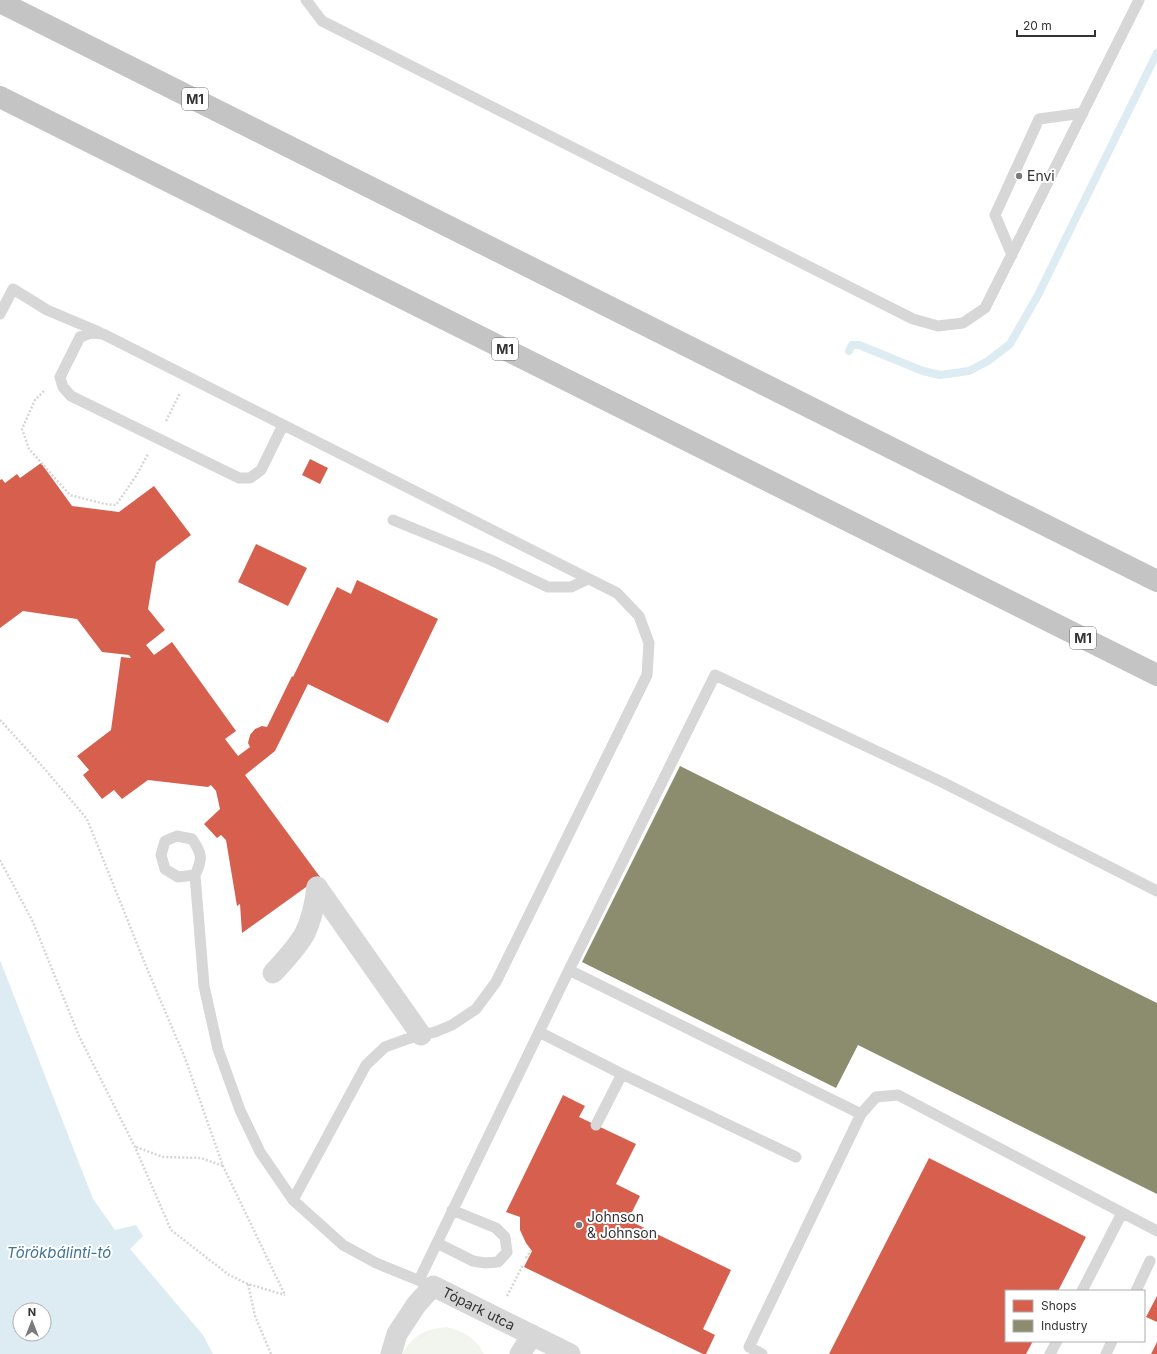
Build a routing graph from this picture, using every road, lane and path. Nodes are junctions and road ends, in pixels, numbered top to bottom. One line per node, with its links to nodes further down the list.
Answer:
1 (306, 0): 6 (lane)
2 (1139, 0): 5 (lane)
3 (0, 2): 14 (highway, M1)
4 (0, 96): 15 (highway, M1)
5 (1083, 113): 6 (lane); 6 (lane)
6 (1012, 255)
7 (0, 314): 8 (lane)
8 (103, 334): 9 (lane); 10 (lane)
9 (60, 377): 10 (lane); 11 (path)
10 (283, 425): 13 (lane)
11 (116, 505)
12 (394, 520): 13 (lane)
13 (588, 579): 23 (lane)
14 (1157, 581)
15 (1157, 675)
16 (0, 720): 29 (path)
17 (0, 860): 27 (path)
18 (195, 875): 30 (lane)
19 (1157, 891): 20 (lane)
20 (569, 970): 22 (lane); 25 (lane)
21 (273, 973): 23 (street)
22 (539, 1032): 24 (lane); 31 (lane)
23 (421, 1035): 30 (lane)
24 (622, 1074): 26 (lane); 28 (lane)
25 (861, 1114): 32 (lane); 49 (lane)
26 (596, 1125)
27 (135, 1147): 29 (path); 38 (path)
28 (796, 1157)
29 (223, 1166): 38 (path)
30 (293, 1200): 37 (lane)
31 (452, 1210): 34 (lane); 34 (lane)
32 (1122, 1213): 33 (lane); 39 (lane)
33 (1157, 1231)
34 (437, 1243): 37 (lane)
35 (530, 1250): 41 (path)
36 (1150, 1261): 40 (lane)
37 (426, 1283): 41 (street, Tópark utca); 46 (street, Tópark utca)
38 (248, 1284): 45 (path)
39 (1083, 1290)
40 (1136, 1290)
41 (496, 1318): 42 (street, Tópark utca)
42 (532, 1335): 47 (street, Tópark utca); 48 (street, Tópark utca)
43 (1056, 1342): 50 (lane)
44 (1112, 1342): 51 (lane)
45 (271, 1354)
46 (391, 1354)
47 (520, 1354)
48 (570, 1354)
49 (762, 1354)
50 (1050, 1354)
51 (1106, 1354)

